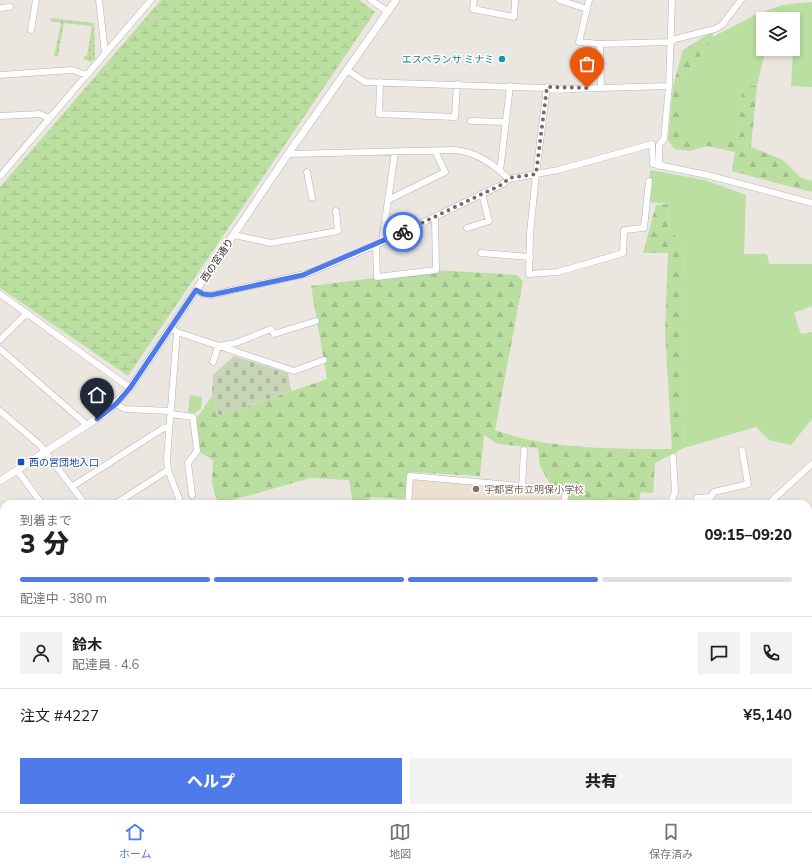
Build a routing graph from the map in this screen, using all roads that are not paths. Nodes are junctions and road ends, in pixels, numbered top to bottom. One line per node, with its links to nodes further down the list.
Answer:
1 (36, 0): 16 (street)
2 (99, 0): 19 (street)
3 (151, 0): 19 (street)
4 (371, 0): 15 (street)
5 (396, 0): 15 (street, 西の宮通り)
6 (474, 0): 7 (street)
7 (515, 0)
8 (559, 0): 14 (street)
9 (589, 0): 14 (street)
10 (672, 0): 17 (street)
11 (741, 0): 17 (street)
12 (0, 8): 13 (street)
13 (10, 8)
14 (587, 9): 18 (street)
15 (388, 12): 20 (street, 西の宮通り)
16 (31, 30)
17 (671, 42): 18 (street); 26 (street)
18 (600, 44): 28 (street)
19 (105, 53): 21 (street)
20 (347, 70): 23 (street); 36 (street, 西の宮通り)
21 (87, 74): 22 (street); 30 (street)
22 (0, 75)
23 (380, 82): 24 (street); 24 (street)
24 (456, 84): 25 (street)
25 (510, 86): 27 (street); 32 (street)
26 (669, 86): 28 (street); 33 (street)
27 (547, 87): 28 (street); 39 (street)
28 (601, 88)
29 (0, 116): 30 (street)
30 (49, 118): 40 (street)
31 (471, 120): 32 (street)
32 (506, 122): 37 (street)
33 (656, 145): 39 (street); 46 (street)
34 (435, 151): 35 (street); 37 (street); 45 (street)
35 (394, 152): 36 (street); 45 (street)
36 (288, 154): 50 (street, 西の宮通り)
37 (500, 171): 41 (street)
38 (307, 172): 44 (street)
39 (536, 174): 41 (street); 53 (street)
40 (0, 176)
41 (509, 178): 43 (street)
42 (649, 181): 53 (street)
43 (482, 194): 48 (street); 49 (street)
44 (312, 198)
45 (388, 200): 51 (street)
46 (812, 203)
47 (336, 211): 50 (street)
48 (435, 217): 51 (street); 51 (street)
49 (467, 228)
50 (234, 235): 54 (street, 西の宮通り)
51 (379, 243): 54 (street)
52 (481, 253): 53 (street)
53 (530, 257)
54 (196, 290): 58 (street, 西の宮通り)
55 (0, 294): 56 (street)
56 (27, 313): 59 (street); 64 (street)
57 (316, 321): 60 (street)
58 (174, 330): 60 (street); 64 (street, 西の宮通り); 66 (street)
59 (0, 340)
60 (218, 346): 62 (street); 63 (street)
61 (0, 349): 68 (street)
62 (324, 360)
63 (213, 362)
64 (130, 388): 65 (street, 西の宮通り)
65 (116, 404): 66 (street); 68 (street, 西の宮通り)
66 (171, 413): 69 (street); 80 (street)
67 (1, 414): 72 (street)
68 (86, 425): 72 (street, 西の宮通り)
69 (169, 427): 76 (street); 78 (street)
70 (524, 450): 79 (street)
71 (742, 450): 88 (street)
72 (46, 451): 75 (street, 西の宮通り); 78 (street)
73 (673, 457): 87 (street)
74 (812, 464): 89 (street)
75 (17, 470): 77 (street, 西の宮通り); 81 (street)
76 (168, 470): 83 (street); 84 (street)
77 (0, 481)
78 (72, 486): 82 (street)
79 (522, 487): 85 (street); 86 (street)
80 (192, 495)
81 (39, 500)
82 (82, 500)
83 (121, 500)
84 (179, 500)
85 (408, 500)
86 (565, 500)
87 (671, 500)
88 (697, 500)
89 (772, 500)

